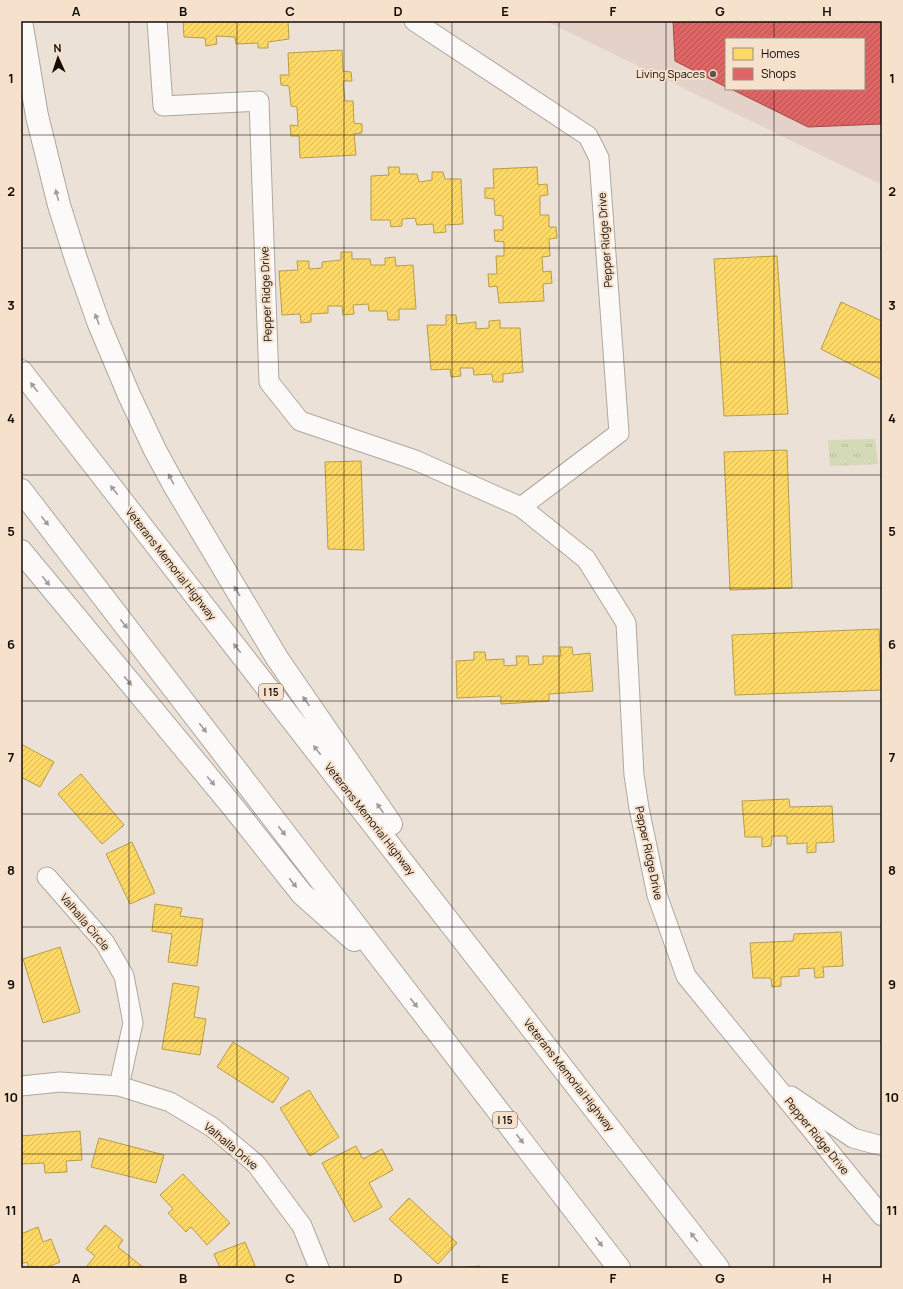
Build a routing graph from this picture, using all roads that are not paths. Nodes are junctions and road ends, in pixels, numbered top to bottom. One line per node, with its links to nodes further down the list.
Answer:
1 (21, 21): 10 (highway, one-way to 1)
2 (157, 21): 6 (street, Pepper Ridge Drive)
3 (414, 21): 6 (street, Pepper Ridge Drive)
4 (21, 371): 10 (highway, Veterans Memorial Highway / I 15, one-way to 4)
5 (21, 490): 9 (highway, I 15, one-way to 9)
6 (521, 507): 11 (street, Pepper Ridge Drive)
7 (21, 551): 9 (highway, one-way to 9)
8 (47, 877): 13 (street, Valhalla Circle)
9 (391, 972): 17 (highway, I 15, one-way to 17)
10 (521, 1013): 18 (highway, Veterans Memorial Highway / I 15, one-way to 10)
11 (775, 1085): 14 (street); 15 (street, Pepper Ridge Drive)
12 (21, 1086): 13 (street, Valhalla Drive)
13 (119, 1086): 16 (street, Valhalla Drive)
14 (882, 1146)
15 (882, 1216)
16 (319, 1268)
17 (619, 1268)
18 (718, 1268)

